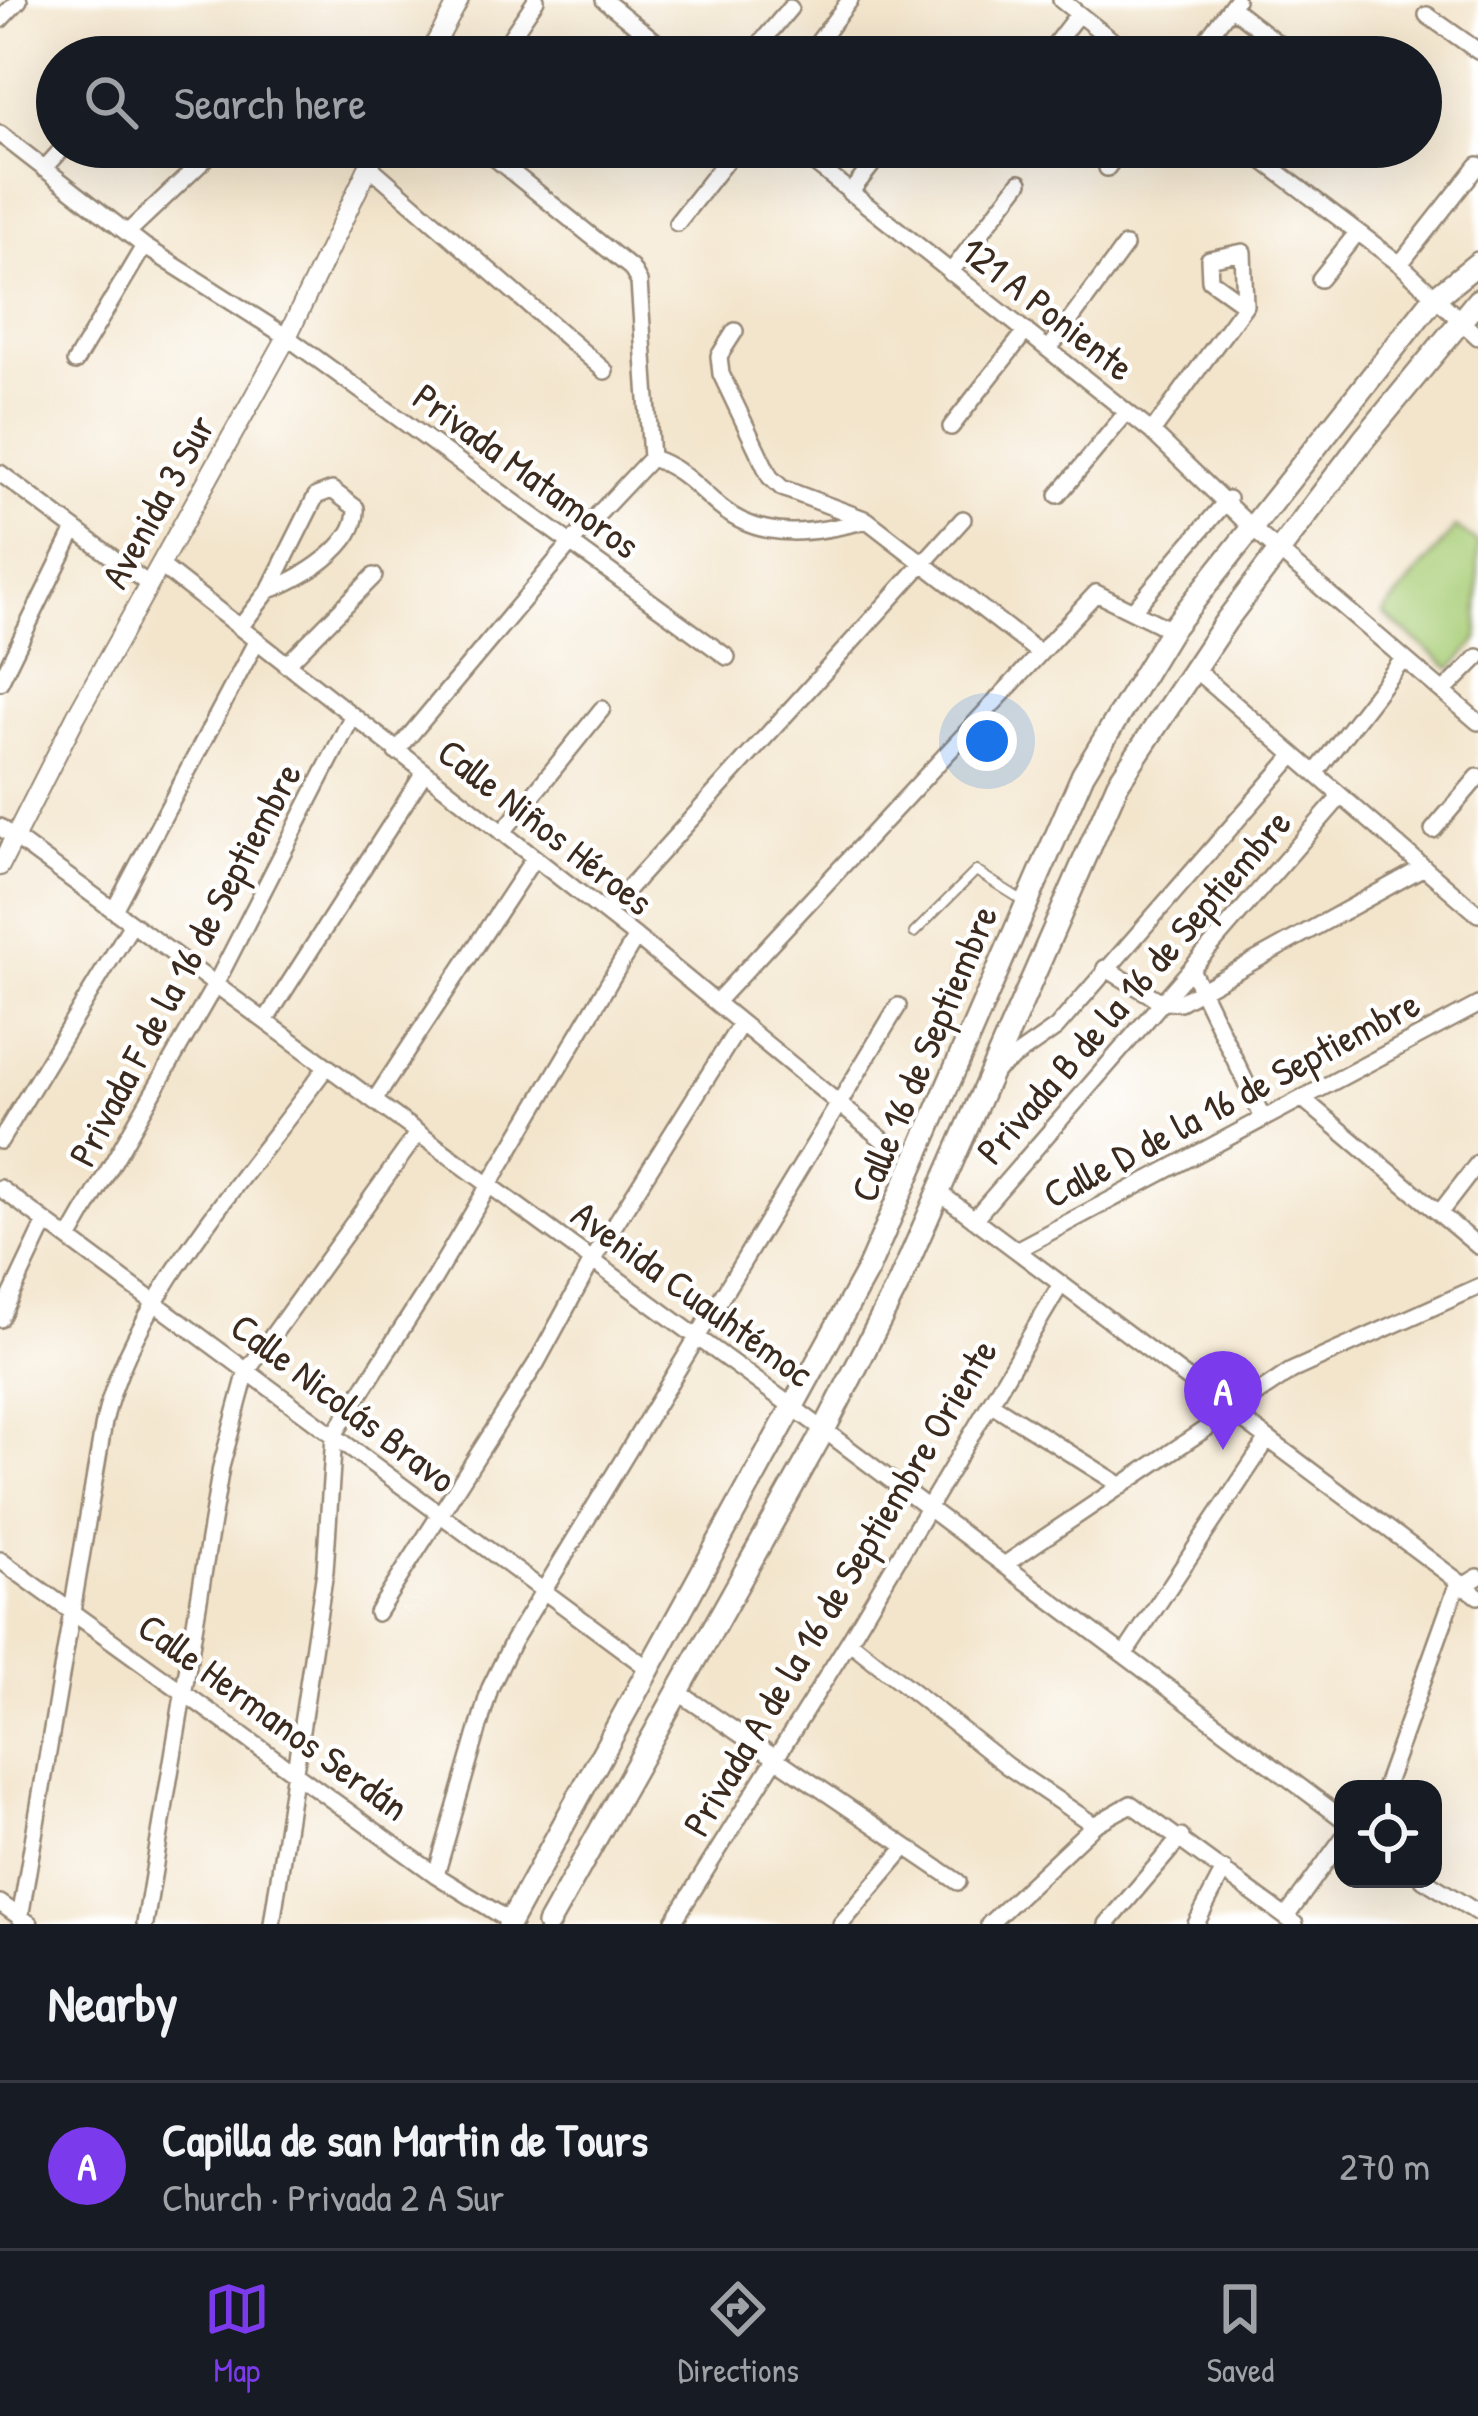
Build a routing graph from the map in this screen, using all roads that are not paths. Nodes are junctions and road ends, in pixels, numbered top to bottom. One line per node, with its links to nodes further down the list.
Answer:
1 (19, 0): 11 (street)
2 (459, 0): 12 (street)
3 (536, 0): 13 (street)
4 (850, 0): 16 (street)
5 (1061, 0): 9 (street)
6 (613, 3): 14 (street)
7 (1234, 3): 19 (street); 20 (street)
8 (790, 8): 15 (street)
9 (1078, 14): 17 (street); 18 (street)
10 (1427, 15): 21 (street)
11 (0, 20)
12 (439, 36)
13 (512, 36)
14 (647, 36)
15 (767, 36)
16 (823, 36)
17 (1061, 36)
18 (1106, 36)
19 (1209, 36)
20 (1271, 36)
21 (1478, 52)
22 (0, 134): 23 (street, Privada Matamoros)
23 (36, 163)
24 (1478, 165): 42 (street)
25 (196, 168): 37 (street)
26 (367, 168): 52 (street, Avenida 3 Sur)
27 (371, 168): 55 (street)
28 (507, 168): 59 (street)
29 (721, 168): 36 (street)
30 (820, 168): 35 (street, 121 A Poniente)
31 (870, 168): 35 (street)
32 (1272, 168): 38 (street)
33 (44, 169): 37 (street, Privada Matamoros)
34 (1020, 182): 43 (street)
35 (850, 193): 43 (street, 121 A Poniente)
36 (677, 224)
37 (127, 233): 39 (street, Privada Matamoros)
38 (1357, 233): 42 (street); 44 (street)
39 (144, 246): 52 (street, Privada Matamoros); 54 (street)
40 (1125, 246): 53 (street)
41 (1478, 263): 45 (main road, Calle 16 de Septiembre)
42 (1400, 264): 45 (street)
43 (950, 273): 50 (street, 121 A Poniente)
44 (1320, 279)
45 (1433, 299): 48 (street); 66 (main road, Calle 16 de Septiembre)
46 (1478, 300): 48 (main road, Calle 16 de Septiembre)
47 (1245, 305): 58 (street)
48 (1456, 321): 51 (street); 68 (main road, Calle 16 de Septiembre)
49 (736, 331): 64 (street)
50 (1026, 332): 53 (street, 121 A Poniente); 57 (street)
51 (1478, 337)
52 (287, 338): 67 (street, Privada Matamoros); 70 (street, Avenida 3 Sur)
53 (1048, 350): 56 (street, 121 A Poniente)
54 (75, 362)
55 (605, 371)
56 (1127, 412): 58 (street, 121 A Poniente); 61 (street)
57 (950, 427)
58 (1152, 432): 62 (street, 121 A Poniente)
59 (651, 458): 64 (street); 67 (street)
60 (0, 473): 65 (street)
61 (1058, 495)
62 (1228, 499): 66 (street, 121 A Poniente); 74 (street)
63 (963, 519): 69 (street)
64 (867, 520): 69 (street)
65 (75, 529): 72 (street); 84 (street)
66 (1254, 530): 68 (street, 121 A Poniente); 76 (main road, Calle 16 de Septiembre)
67 (571, 543): 79 (street, Privada Matamoros); 89 (street)
68 (1281, 551): 81 (street, 121 A Poniente); 83 (main road, Calle 16 de Septiembre)
69 (924, 560): 78 (street); 103 (street)
70 (160, 565): 72 (street, Avenida 3 Sur); 75 (street, Calle Niños Héroes)
71 (374, 576): 82 (street)
72 (148, 584): 96 (street, Avenida 3 Sur)
73 (269, 590): 73 (street); 75 (street)
74 (1134, 609): 76 (street); 78 (street)
75 (241, 626): 77 (street, Calle Niños Héroes)
76 (1171, 630): 101 (main road, Calle 16 de Septiembre)
77 (257, 640): 82 (street, Calle Niños Héroes); 102 (street)
78 (1038, 652): 112 (street)
79 (728, 657)
80 (1478, 657): 85 (street)
81 (1403, 659): 85 (street, 121 A Poniente); 91 (street)
82 (286, 664): 87 (street, Calle Niños Héroes)
83 (1193, 668): 90 (street); 119 (main road, Calle 16 de Septiembre)
84 (0, 682)
85 (1443, 692): 88 (street, 121 A Poniente)
86 (602, 709): 97 (street)
87 (352, 717): 89 (street, Calle Niños Héroes); 110 (street, Privada F de la 16 de Septiembre)
88 (1478, 722)
89 (396, 752): 92 (street, Calle Niños Héroes)
90 (1294, 754): 91 (street); 108 (street)
91 (1316, 772): 94 (street)
92 (424, 773): 97 (street, Calle Niños Héroes); 116 (street)
93 (1478, 777): 95 (street)
94 (1341, 796): 100 (street); 109 (street, Privada B de la 16 de Septiembre)
95 (1433, 830)
96 (6, 832): 99 (street, Avenida 3 Sur); 102 (street, Avenida Cuauhtémoc)
97 (502, 833): 98 (street, Calle Niños Héroes)
98 (534, 858): 103 (street, Calle Niños Héroes); 121 (street)
99 (0, 866)
100 (1424, 867): 104 (street); 111 (street)
101 (1026, 903): 106 (lane); 145 (main road, Calle 16 de Septiembre)
102 (114, 910): 105 (street, Avenida Cuauhtémoc)
103 (606, 913): 107 (street, Calle Niños Héroes)
104 (1478, 914)
105 (132, 924): 110 (street, Avenida Cuauhtémoc); 125 (street)
106 (914, 933)
107 (636, 937): 112 (street, Calle Niños Héroes); 128 (street)
108 (1105, 968): 113 (street); 119 (street)
109 (1191, 969): 111 (street); 113 (street, Privada B de la 16 de Septiembre)
110 (215, 985): 116 (street, Avenida Cuauhtémoc); 134 (street, Privada F de la 16 de Septiembre)
111 (1202, 993): 113 (street); 123 (street)
112 (717, 1001): 117 (street, Calle Niños Héroes)
113 (1162, 1002): 132 (street, Privada B de la 16 de Septiembre)
114 (1478, 1004): 120 (street, Calle D de la 16 de Septiembre)
115 (898, 1006): 122 (street)
116 (266, 1022): 118 (street, Avenida Cuauhtémoc)
117 (740, 1025): 122 (street, Calle Niños Héroes); 137 (street)
118 (327, 1066): 121 (street, Avenida Cuauhtémoc); 140 (street)
119 (993, 1072): 130 (main road, Calle 16 de Septiembre)
120 (1302, 1098): 123 (street, Calle D de la 16 de Septiembre); 131 (street)
121 (374, 1101): 124 (street, Avenida Cuauhtémoc)
122 (835, 1105): 126 (street, Calle Niños Héroes); 142 (street)
123 (1263, 1118): 136 (street, Calle D de la 16 de Septiembre)
124 (418, 1133): 128 (street, Avenida Cuauhtémoc); 143 (street)
125 (0, 1142)
126 (888, 1144)
127 (1478, 1163): 131 (street)
128 (488, 1184): 137 (street, Avenida Cuauhtémoc); 148 (street)
129 (0, 1188): 133 (street, Calle Nicolás Bravo)
130 (941, 1194): 132 (street); 147 (main road, Calle 16 de Septiembre)
131 (1441, 1211): 135 (street)
132 (974, 1219): 136 (street)
133 (46, 1222): 134 (street, Calle Nicolás Bravo); 141 (street)
134 (69, 1239): 140 (street, Calle Nicolás Bravo)
135 (1478, 1246)
136 (1016, 1250): 138 (street)
137 (592, 1261): 142 (street, Avenida Cuauhtémoc); 152 (street)
138 (1061, 1284): 144 (street, Privada A de la 16 de Septiembre Oriente); 146 (street)
139 (1478, 1287): 146 (street)
140 (154, 1302): 143 (street, Calle Nicolás Bravo); 158 (street)
141 (0, 1319)
142 (694, 1335): 145 (street, Avenida Cuauhtémoc); 156 (street)
143 (248, 1372): 148 (street, Calle Nicolás Bravo); 163 (street)
144 (990, 1403): 150 (street); 151 (street, Privada A de la 16 de Septiembre Oriente)
145 (790, 1406): 147 (street, Avenida Cuauhtémoc); 162 (main road, Calle 16 de Septiembre)
146 (1233, 1413): 149 (street); 150 (street)
147 (824, 1430): 151 (street, Avenida Cuauhtémoc); 164 (main road, Calle 16 de Septiembre)
148 (334, 1436): 152 (street, Calle Nicolás Bravo); 166 (street)
149 (1268, 1438): 155 (street); 161 (street)
150 (1122, 1486): 154 (street)
151 (929, 1509): 154 (street, Avenida Cuauhtémoc); 160 (street, Privada A de la 16 de Septiembre Oriente)
152 (439, 1514): 156 (street, Calle Nicolás Bravo); 159 (street)
153 (0, 1560): 158 (street, Calle Hermanos Serdán)
154 (1004, 1565): 161 (street, Avenida Cuauhtémoc)
155 (1470, 1581): 157 (street); 167 (street)
156 (543, 1590): 162 (street, Calle Nicolás Bravo); 174 (street)
157 (1478, 1596)
158 (74, 1611): 163 (street, Calle Hermanos Serdán); 180 (street)
159 (376, 1612)
160 (849, 1641): 165 (street, Privada A de la 16 de Septiembre Oriente); 169 (street)
161 (1124, 1655): 168 (street, Avenida Cuauhtémoc)
162 (649, 1669): 181 (main road, Calle 16 de Septiembre)
163 (188, 1691): 166 (street, Calle Hermanos Serdán); 182 (street)
164 (678, 1692): 165 (street); 184 (main road, Calle 16 de Septiembre)
165 (776, 1758): 171 (street); 185 (street, Privada A de la 16 de Septiembre Oriente)
166 (297, 1776): 174 (street, Calle Hermanos Serdán); 183 (street)
167 (1387, 1780)
168 (1334, 1812)
169 (1094, 1825): 170 (street); 187 (street)
170 (1181, 1837): 173 (street); 188 (street)
171 (906, 1846): 175 (street); 186 (street)
172 (1334, 1852): 179 (street)
173 (1224, 1870): 179 (street); 189 (street)
174 (436, 1875): 181 (street, Calle Hermanos Serdán)
175 (958, 1882)
176 (1438, 1888): 178 (street)
177 (0, 1903): 180 (street)
178 (1478, 1913)
179 (1290, 1920)
180 (25, 1921)
181 (509, 1923)
182 (145, 1924)
183 (272, 1924)
184 (548, 1924)
185 (672, 1924)
186 (841, 1924)
187 (989, 1924)
188 (1107, 1924)
189 (1196, 1924)

